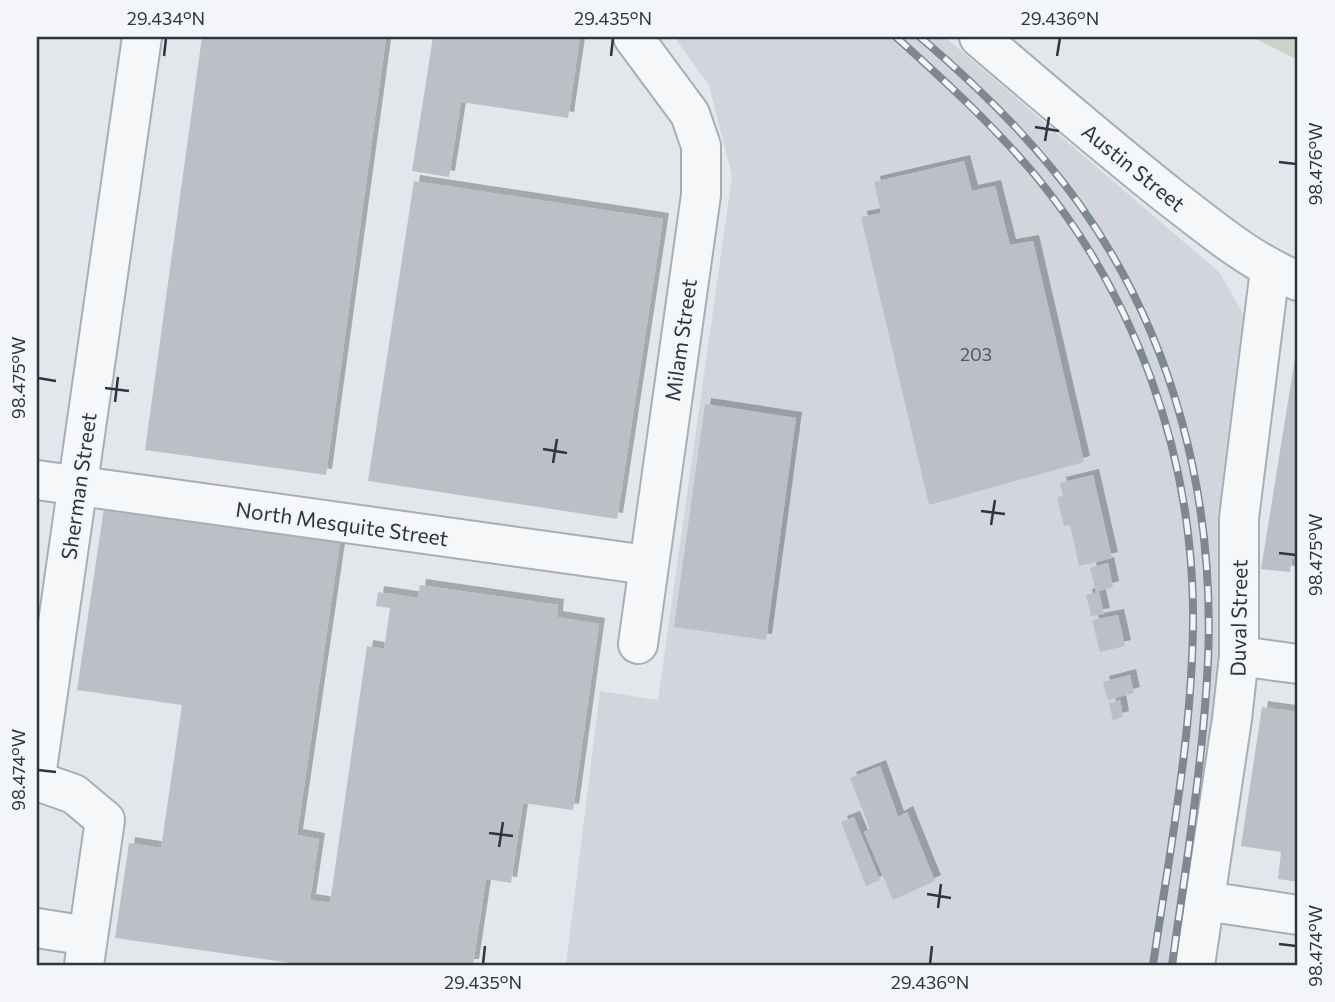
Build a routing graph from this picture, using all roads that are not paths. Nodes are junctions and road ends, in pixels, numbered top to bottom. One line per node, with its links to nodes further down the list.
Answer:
1 (142, 37): 6 (street, Sherman Street)
2 (633, 37): 7 (street, Milam Street)
3 (979, 37): 4 (street, Austin Street)
4 (1284, 276): 9 (street, Duval Street)
5 (37, 480): 6 (street, North Mesquite Street)
6 (78, 486): 7 (street, North Mesquite Street); 11 (street, Sherman Street)
7 (648, 565): 8 (street, Milam Street)
8 (638, 644)
9 (1239, 656): 10 (street); 13 (street, Duval Street)
10 (1298, 664)
11 (37, 769)
12 (37, 781): 16 (street)
13 (1205, 901): 14 (street); 17 (street, Duval Street)
14 (1298, 915)
15 (37, 928): 16 (street)
16 (86, 951)
17 (1195, 965)

